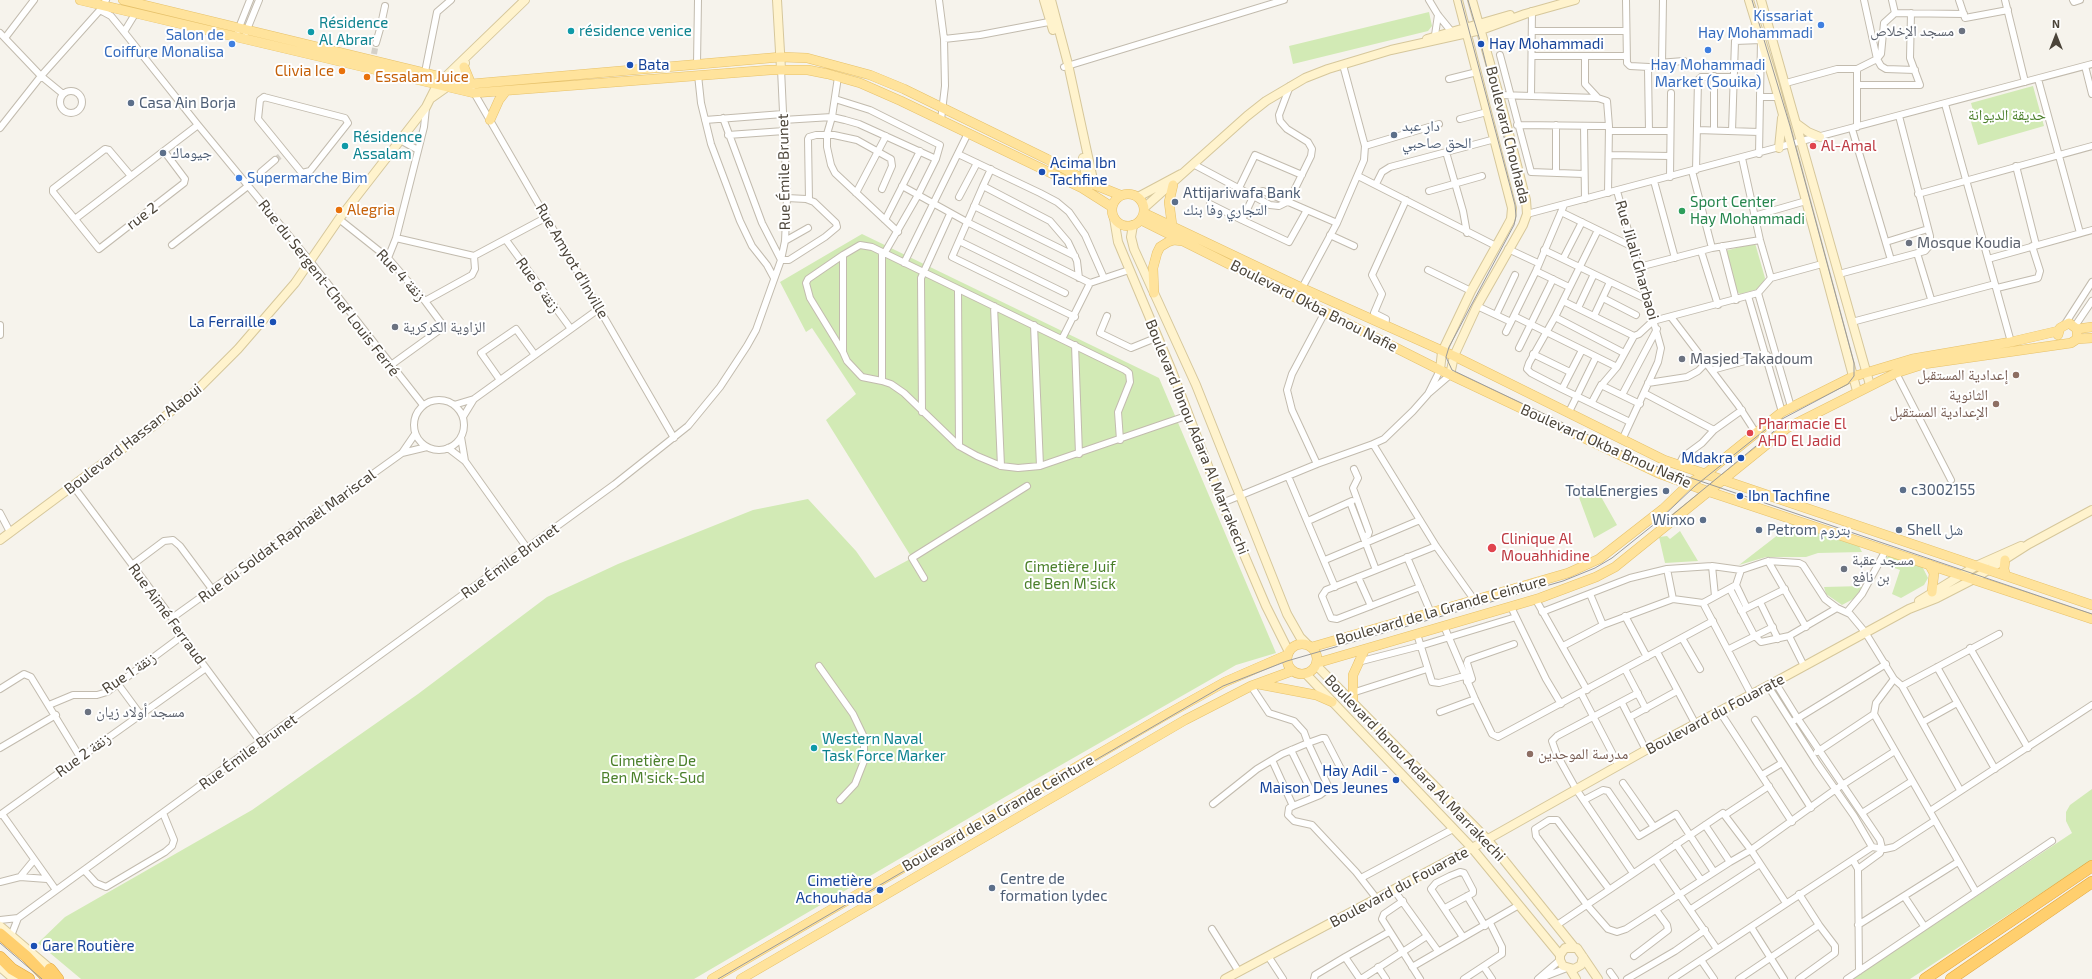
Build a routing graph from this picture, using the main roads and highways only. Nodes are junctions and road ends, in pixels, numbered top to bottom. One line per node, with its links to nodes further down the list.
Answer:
1 (124, 0): 5 (main road)
2 (85, 1): 3 (main road)
3 (103, 5): 5 (main road)
4 (465, 62): 6 (main road)
5 (440, 82): 6 (main road); 7 (main road)
6 (471, 84): 9 (main road)
7 (506, 91): 8 (main road); 9 (main road)
8 (490, 120)
9 (1086, 185): 11 (main road); 12 (main road)
10 (1173, 185): 14 (main road)
11 (1120, 195): 12 (main road); 13 (main road)
12 (1112, 207): 13 (main road)
13 (1143, 214): 14 (main road, Boulevard Okba Bnou Nafie); 15 (main road, Boulevard Okba Bnou Nafie)
14 (1172, 225): 24 (main road, Boulevard Okba Bnou Nafie)
15 (1185, 241): 16 (main road); 26 (main road, Boulevard Okba Bnou Nafie)
16 (1154, 293)
17 (2092, 327): 18 (main road)
18 (2076, 328): 19 (main road); 21 (main road)
19 (2058, 331): 22 (main road); 24 (main road, Boulevard de la Grande Ceinture)
20 (2092, 338): 21 (main road)
21 (2077, 340): 22 (main road)
22 (2064, 343): 23 (main road, Boulevard de la Grande Ceinture)
23 (1738, 469): 25 (main road, Boulevard de la Grande Ceinture); 27 (main road)
24 (1704, 473): 25 (main road, Boulevard Okba Bnou Nafie); 26 (main road, Boulevard de la Grande Ceinture)
25 (1724, 480): 27 (main road, Boulevard Okba Bnou Nafie); 28 (main road, Boulevard de la Grande Ceinture)
26 (1688, 484): 28 (main road, Boulevard Okba Bnou Nafie); 35 (main road, Boulevard de la Grande Ceinture)
27 (1741, 486): 31 (main road, Boulevard Okba Bnou Nafie)
28 (1710, 492): 30 (main road, Boulevard Okba Bnou Nafie); 36 (main road, Boulevard de la Grande Ceinture)
29 (2006, 560): 31 (main road)
30 (1929, 564): 32 (main road); 34 (main road, Boulevard Okba Bnou Nafie)
31 (2006, 576): 33 (main road, Boulevard Okba Bnou Nafie)
32 (1932, 592)
33 (2092, 605)
34 (2092, 619)
35 (1310, 646): 37 (main road); 38 (main road)
36 (1364, 650): 38 (main road, Boulevard de la Grande Ceinture); 42 (main road)
37 (1288, 654): 39 (main road); 50 (main road, Boulevard de la Grande Ceinture)
38 (1317, 664): 39 (main road)
39 (1292, 671): 40 (main road, Boulevard de la Grande Ceinture)
40 (1253, 685): 41 (main road); 51 (main road, Boulevard de la Grande Ceinture)
41 (1332, 702)
42 (1353, 703)
43 (2092, 866): 52 (highway)
44 (2092, 882): 53 (highway)
45 (6, 935): 47 (highway)
46 (0, 958): 48 (highway)
47 (50, 974): 49 (highway)
48 (29, 979)
49 (58, 979)
50 (712, 979)
51 (741, 979)
52 (1925, 979)
53 (1951, 979)

